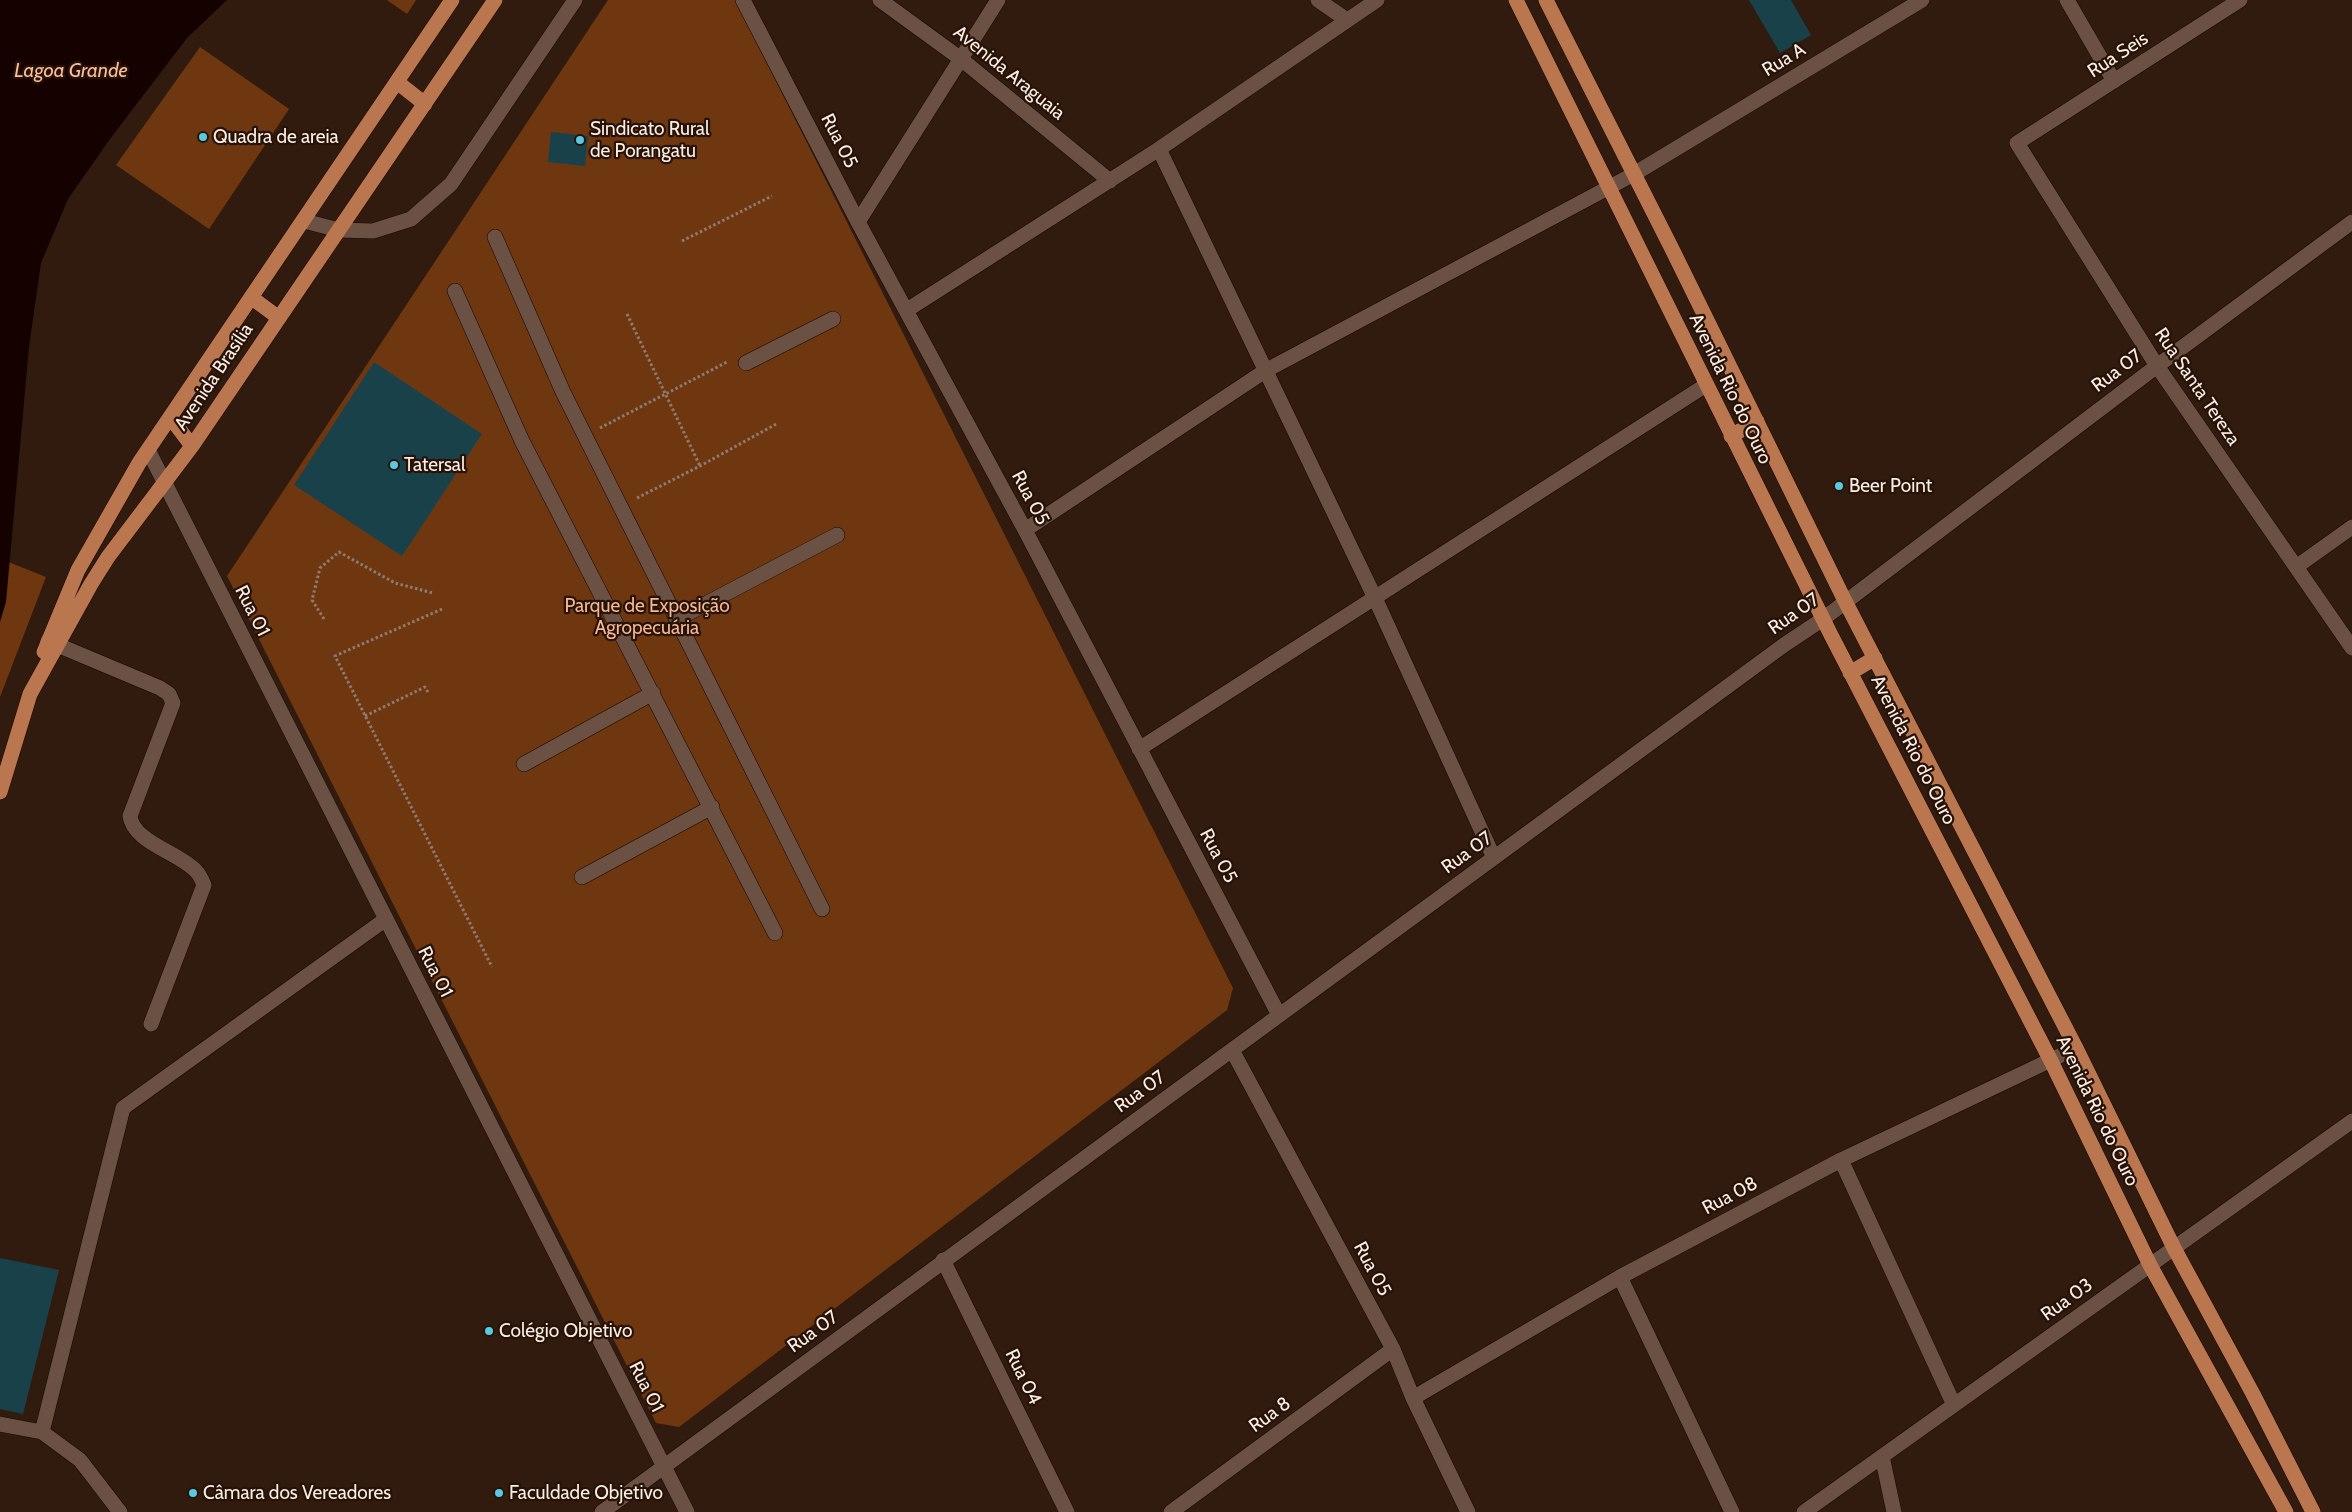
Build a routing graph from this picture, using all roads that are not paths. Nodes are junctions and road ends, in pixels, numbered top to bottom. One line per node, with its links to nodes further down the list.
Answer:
1 (452, 0): 17 (main road, Avenida Brasília)
2 (495, 0): 18 (main road, Avenida Brasília)
3 (575, 0): 27 (street)
4 (743, 0): 25 (street, Rua 05)
5 (880, 0): 15 (street, Avenida Araguaia)
6 (998, 0): 15 (street)
7 (1318, 0): 14 (street)
8 (1377, 0): 14 (street)
9 (1516, 0): 23 (main road, Avenida Rio do Ouro)
10 (1546, 0): 21 (main road, Avenida Rio do Ouro)
11 (1922, 0): 21 (street, Rua A)
12 (2067, 0): 16 (street)
13 (2240, 0): 16 (street, Rua Seis)
14 (1347, 20): 20 (street)
15 (961, 58): 22 (street, Avenida Araguaia); 25 (street)
16 (2114, 81): 19 (street, Rua Seis)
17 (397, 82): 18 (main road); 24 (main road, Avenida Brasília)
18 (425, 104): 27 (main road, Avenida Brasília)
19 (2017, 143): 35 (street, Rua Santa Tereza)
20 (1159, 149): 22 (street); 36 (street)
21 (1634, 174): 23 (street, Rua A); 39 (main road, Avenida Rio do Ouro)
22 (1110, 181): 31 (street)
23 (1609, 188): 36 (street, Rua A); 37 (main road, Avenida Rio do Ouro)
24 (304, 221): 27 (street); 30 (main road, Avenida Brasília)
25 (858, 222): 31 (street, Rua 05)
26 (2352, 222): 35 (street, Rua 07)
27 (339, 230): 32 (main road, Avenida Brasília)
28 (494, 237): 50 (street)
29 (455, 291): 56 (street)
30 (252, 298): 32 (main road); 38 (main road, Avenida Brasília)
31 (907, 310): 45 (street, Rua 05)
32 (279, 318): 41 (main road, Avenida Brasília)
33 (833, 319): 34 (street)
34 (739, 361)
35 (2157, 366): 47 (street, Rua Santa Tereza); 49 (street, Rua 07)
36 (1265, 371): 45 (street, Rua A); 48 (street)
37 (1706, 385): 40 (main road, Avenida Rio do Ouro); 48 (street)
38 (170, 417): 41 (main road); 42 (main road, Avenida Brasília)
39 (1757, 421): 40 (main road); 49 (main road, Avenida Rio do Ouro)
40 (1731, 436): 51 (main road, Avenida Rio do Ouro)
41 (192, 446): 43 (main road, Avenida Brasília)
42 (148, 450): 43 (street, Rua 01); 52 (main road, Avenida Brasília)
43 (165, 482): 52 (main road, Avenida Brasília); 64 (street, Rua 01)
44 (2352, 527): 47 (street)
45 (1025, 530): 57 (street, Rua 05)
46 (837, 535): 50 (street)
47 (2296, 567): 53 (street, Rua Santa Tereza)
48 (1375, 598): 57 (street); 61 (street)
49 (1845, 602): 51 (street, Rua 07); 54 (main road, Avenida Rio do Ouro)
50 (677, 619): 63 (street)
51 (1823, 619): 55 (main road, Avenida Rio do Ouro); 61 (street, Rua 07)
52 (52, 643): 59 (main road); 67 (street)
53 (2352, 648)
54 (1875, 658): 55 (main road); 68 (main road, Avenida Rio do Ouro)
55 (1850, 673): 70 (main road, Avenida Rio do Ouro)
56 (653, 693): 58 (street); 60 (street)
57 (1139, 749): 66 (street, Rua 05)
58 (524, 764)
59 (0, 792)
60 (712, 807): 62 (street); 65 (street)
61 (1494, 858): 66 (street, Rua 07)
62 (582, 877)
63 (822, 909)
64 (386, 919): 83 (street); 85 (street, Rua 01)
65 (775, 933)
66 (1279, 1015): 69 (street, Rua 07)
67 (151, 1024)
68 (2076, 1048): 70 (street, Rua 08); 73 (main road, Avenida Rio do Ouro)
69 (1232, 1050): 74 (street, Rua 07); 77 (street, Rua 05)
70 (2051, 1061): 72 (street, Rua 08); 75 (main road, Avenida Rio do Ouro)
71 (2352, 1120): 73 (street, Rua 03)
72 (1841, 1160): 76 (street, Rua 08); 80 (street)
73 (2174, 1248): 75 (street, Rua 03); 78 (main road, Avenida Rio do Ouro)
74 (943, 1260): 85 (street, Rua 07); 89 (street, Rua 04)
75 (2150, 1265): 80 (street, Rua 03); 81 (main road, Avenida Rio do Ouro)
76 (1620, 1277): 79 (street, Rua 08); 92 (street)
77 (1393, 1350): 79 (street, Rua 05); 90 (street, Rua 8)
78 (2253, 1394): 81 (main road); 96 (main road, Avenida Rio do Ouro)
79 (1413, 1398): 91 (street, Rua 05)
80 (1954, 1405): 84 (street, Rua 03)
81 (2230, 1407): 95 (main road, Avenida Rio do Ouro)
82 (0, 1424): 83 (street)
83 (42, 1432): 86 (street)
84 (1882, 1456): 93 (street, Rua 03); 94 (street)
85 (664, 1466): 87 (street, Rua 07); 88 (street, Rua 01)
86 (120, 1512)
87 (602, 1512)
88 (687, 1512)
89 (1067, 1512)
90 (1171, 1512)
91 (1468, 1512)
92 (1732, 1512)
93 (1804, 1512)
94 (1894, 1512)
95 (2286, 1512)
96 (2313, 1512)

